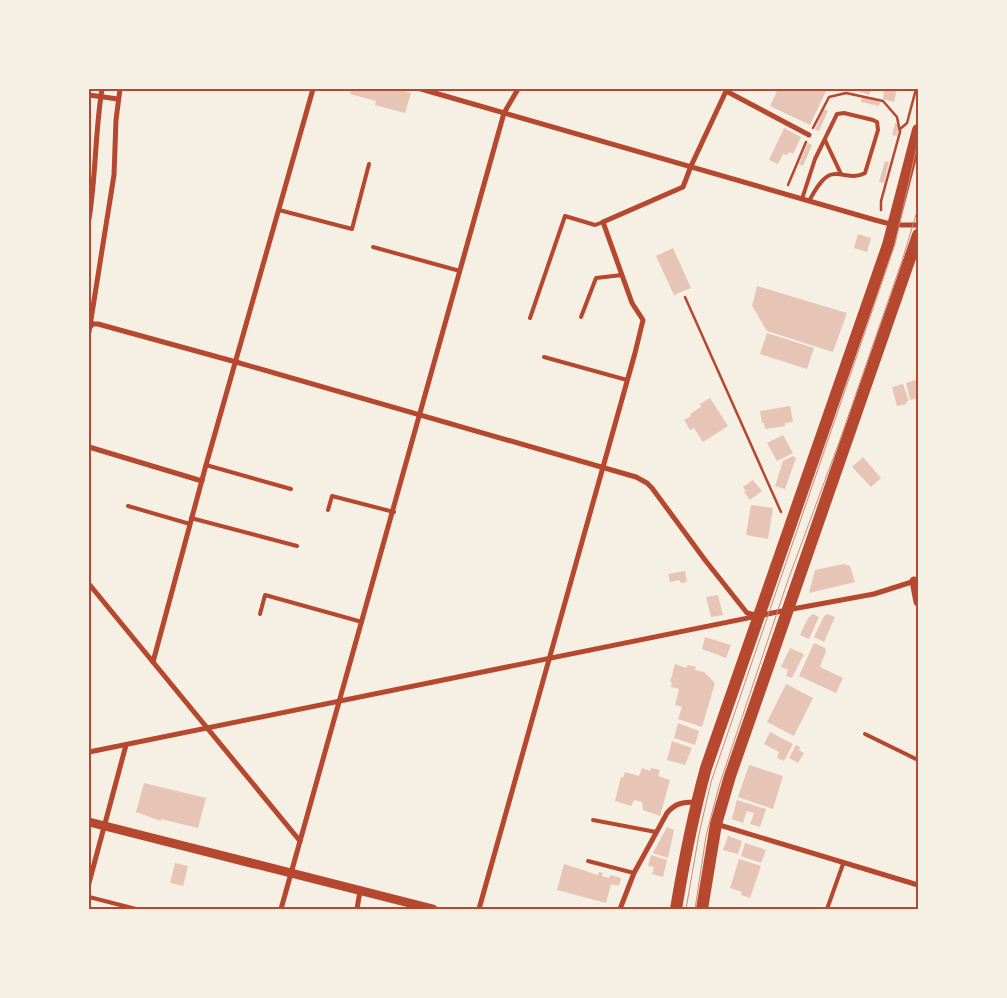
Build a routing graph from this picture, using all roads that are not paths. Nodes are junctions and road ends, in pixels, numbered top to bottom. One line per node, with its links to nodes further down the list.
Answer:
1 (102, 89): 8 (street)
2 (120, 89): 9 (street)
3 (313, 89): 19 (street)
4 (421, 89): 10 (street)
5 (518, 89): 10 (street)
6 (725, 89): 12 (street); 15 (street)
7 (89, 95): 8 (street)
8 (100, 96): 9 (street); 20 (street)
9 (118, 99): 30 (street)
10 (504, 113): 15 (street); 26 (street)
11 (918, 130): 22 (main road)
12 (809, 135)
13 (825, 140): 16 (lane); 16 (lane); 17 (lane)
14 (369, 164): 19 (lane)
15 (691, 166): 17 (street); 21 (street)
16 (841, 174): 18 (lane)
17 (802, 199): 18 (street)
18 (809, 201): 22 (street)
19 (279, 210): 32 (street)
20 (89, 219)
21 (603, 222): 27 (street); 29 (lane)
22 (894, 225): 23 (street); 51 (main road)
23 (918, 225)
24 (918, 235): 49 (main road)
25 (373, 248): 26 (lane)
26 (460, 271): 34 (street)
27 (622, 275): 28 (lane); 33 (street)
28 (582, 317)
29 (530, 318)
30 (89, 327): 32 (street)
31 (544, 357): 33 (lane)
32 (236, 362): 34 (street); 36 (street)
33 (627, 380): 37 (street)
34 (420, 415): 37 (street); 42 (street)
35 (89, 447): 38 (street)
36 (206, 465): 38 (street); 39 (lane)
37 (603, 467): 51 (street); 53 (street)
38 (202, 481): 43 (street)
39 (291, 489)
40 (128, 506): 44 (lane)
41 (328, 510): 42 (lane)
42 (394, 512): 52 (street)
43 (192, 518): 44 (street); 45 (lane)
44 (190, 524): 54 (street)
45 (297, 546)
46 (916, 580): 48 (street); 49 (street)
47 (89, 584): 54 (street)
48 (918, 602)
49 (787, 610): 51 (street); 64 (main road)
50 (260, 614): 52 (lane)
51 (758, 616): 53 (street); 61 (main road)
52 (362, 622): 55 (street)
53 (550, 659): 55 (street); 80 (street)
54 (153, 662): 56 (street)
55 (340, 700): 56 (street); 67 (street)
56 (208, 728): 58 (street); 67 (street)
57 (865, 734): 60 (lane)
58 (126, 745): 59 (street); 65 (street)
59 (89, 752)
60 (918, 760)
61 (696, 802): 66 (street); 82 (main road)
62 (593, 820): 66 (lane)
63 (89, 822): 65 (street)
64 (716, 824): 69 (street); 83 (main road)
65 (104, 826): 70 (street); 72 (street)
66 (656, 832): 71 (street)
67 (300, 841): 70 (street)
68 (588, 861): 71 (lane)
69 (843, 864): 73 (street); 84 (lane)
70 (291, 873): 74 (street); 77 (street)
71 (634, 873): 81 (street)
72 (89, 883)
73 (918, 885)
74 (360, 891): 78 (street); 79 (street)
75 (89, 897): 76 (lane)
76 (136, 909)
77 (281, 909)
78 (357, 909)
79 (433, 909)
80 (479, 909)
81 (620, 909)
82 (676, 909)
83 (702, 909)
84 (827, 909)

